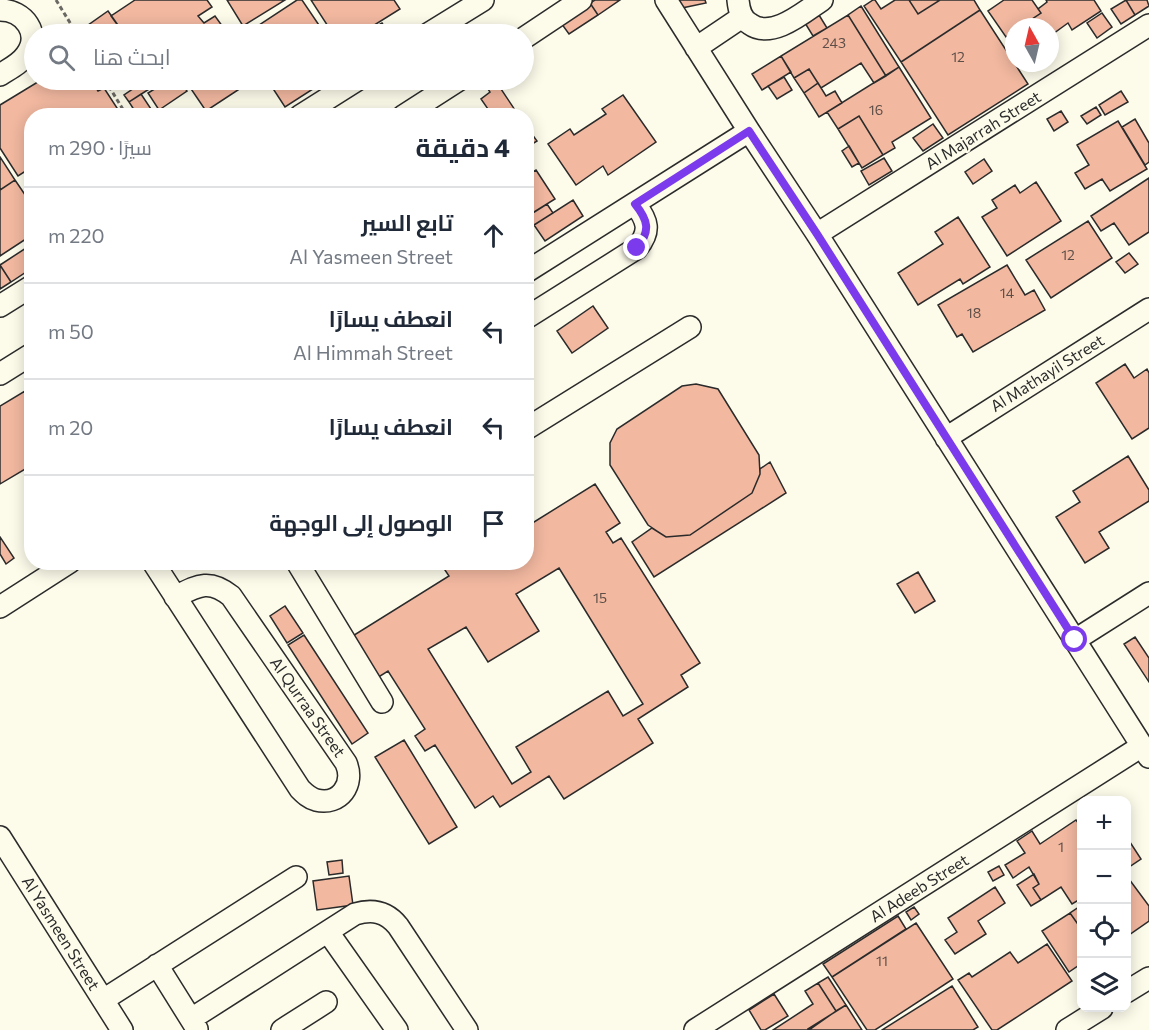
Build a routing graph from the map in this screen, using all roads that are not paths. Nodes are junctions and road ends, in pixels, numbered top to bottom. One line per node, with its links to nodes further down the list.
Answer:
1 (483, 0): 8 (street)
2 (581, 0): 10 (street)
3 (666, 0): 11 (street)
4 (822, 0): 5 (street)
5 (740, 8): 11 (street)
6 (0, 10): 7 (street)
7 (28, 24)
8 (444, 24)
9 (1149, 25): 20 (street, Al Majarrah Street)
10 (534, 31)
11 (696, 48): 18 (street)
12 (24, 58): 13 (street)
13 (0, 75)
14 (341, 90): 16 (street)
15 (442, 90): 17 (street)
16 (313, 108)
17 (415, 108)
18 (749, 131): 19 (street); 20 (street)
19 (635, 204): 21 (street); 25 (street)
20 (817, 234): 30 (street)
21 (534, 267)
22 (24, 291): 23 (street)
23 (0, 306)
24 (1149, 309): 30 (street, Al Mathayil Street)
25 (534, 313)
26 (690, 327): 29 (street)
27 (24, 359): 28 (street)
28 (0, 374)
29 (534, 424)
30 (946, 438): 37 (street)
31 (58, 570): 36 (street)
32 (158, 570): 35 (street, Al Qurraa Street)
33 (302, 570): 38 (street)
34 (1149, 593): 37 (street)
35 (175, 597): 35 (street, Al Qurraa Street)
36 (0, 607)
37 (1075, 640): 39 (street)
38 (382, 702)
39 (1146, 752): 54 (street, Al Adeeb Street)
40 (0, 837): 46 (street, Al Yasmeen Street)
41 (296, 877): 43 (street)
42 (328, 932): 49 (street); 52 (street); 53 (street)
43 (157, 965): 46 (street); 49 (street)
44 (1149, 978): 45 (street)
45 (1131, 989)
46 (103, 1000): 50 (street, Al Yasmeen Street)
47 (326, 1002): 51 (street)
48 (1096, 1012): 55 (street)
49 (194, 1025)
50 (122, 1030)
51 (282, 1030)
52 (397, 1030)
53 (467, 1030)
54 (695, 1030)
55 (1067, 1030)

